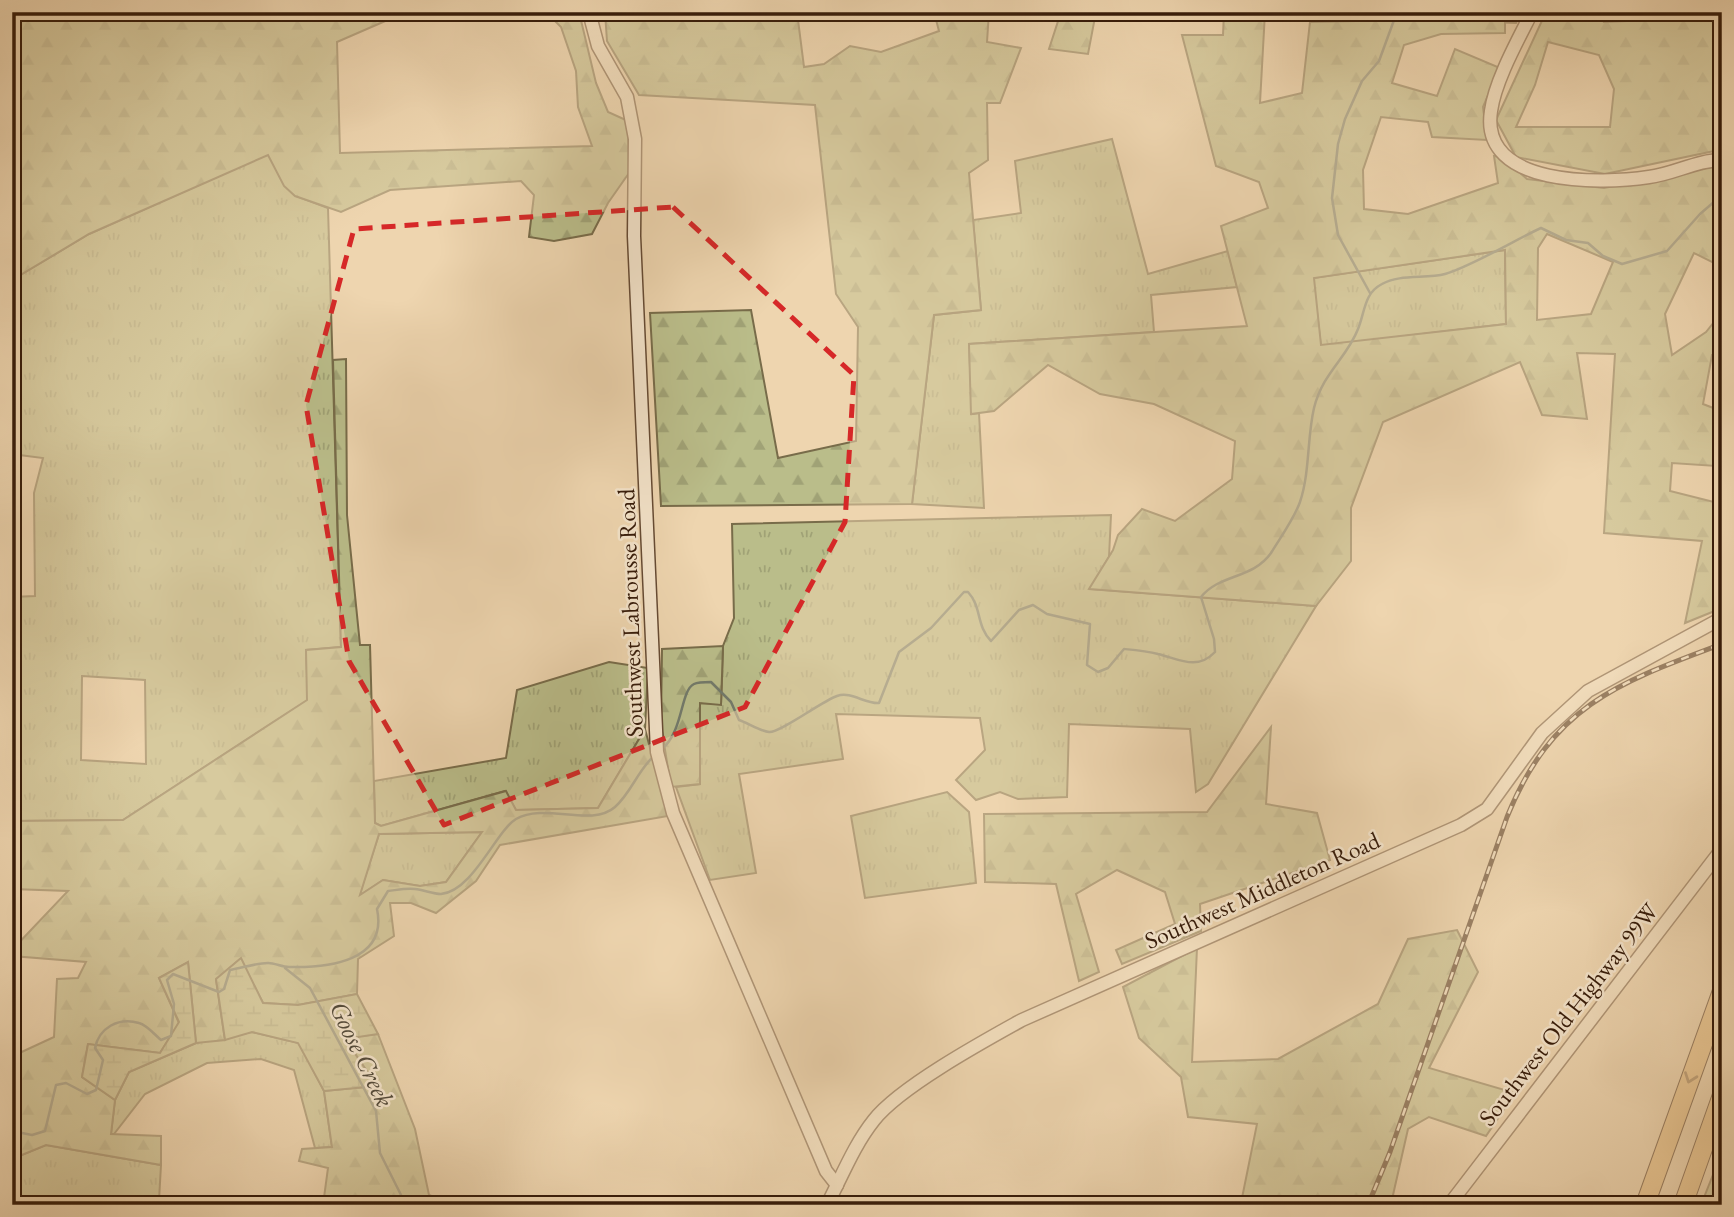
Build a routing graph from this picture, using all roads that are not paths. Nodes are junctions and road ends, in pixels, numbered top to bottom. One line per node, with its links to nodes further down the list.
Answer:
1 (589, 12): 8 (street, Southwest Labrousse Road)
2 (1532, 12): 3 (street)
3 (1722, 160)
4 (1722, 618): 8 (street, Southwest Middleton Road)
5 (1722, 849): 10 (street, Southwest Old Highway 99W)
6 (1722, 991): 11 (highway, one-way to 11)
7 (1722, 1096): 12 (highway)
8 (837, 1185): 9 (street, Southwest Middleton Road)
9 (827, 1205)
10 (1449, 1205)
11 (1645, 1205)
12 (1683, 1205)

